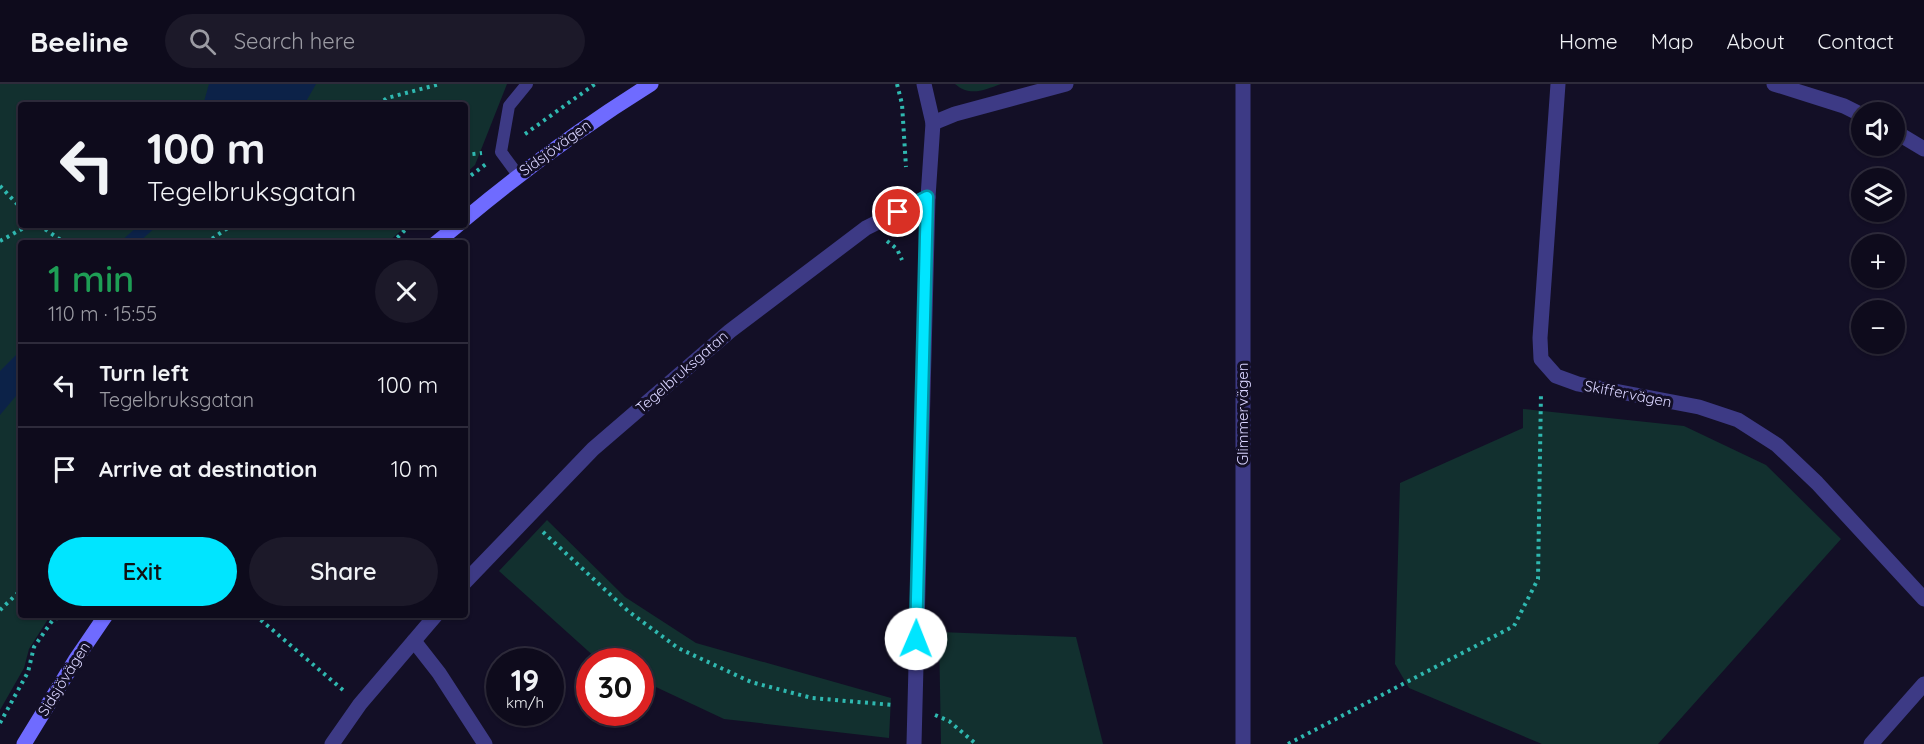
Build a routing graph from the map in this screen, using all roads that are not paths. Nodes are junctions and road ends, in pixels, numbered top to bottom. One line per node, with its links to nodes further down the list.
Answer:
1 (527, 84): 12 (lane)
2 (651, 84): 12 (main road, Sidsjövägen)
3 (924, 84): 9 (street)
4 (1066, 84): 9 (street)
5 (1243, 84): 27 (street, Glimmervägen)
6 (1558, 84): 18 (street, Skiffervägen)
7 (1774, 84): 8 (street)
8 (1851, 110)
9 (933, 123): 13 (street)
10 (1905, 138): 11 (street)
11 (1924, 149)
12 (518, 175): 14 (main road, Sidsjövägen)
13 (927, 197): 17 (street, Tegelbruksgatan); 26 (street)
14 (468, 217)
15 (454, 228): 16 (main road)
16 (440, 240)
17 (468, 579)
18 (1924, 599)
19 (104, 618): 23 (main road, Sidsjövägen)
20 (433, 618): 21 (street)
21 (414, 640): 24 (street); 25 (street)
22 (1924, 684): 28 (street)
23 (24, 744)
24 (332, 744)
25 (486, 744)
26 (914, 744)
27 (1243, 744)
28 (1871, 744)

